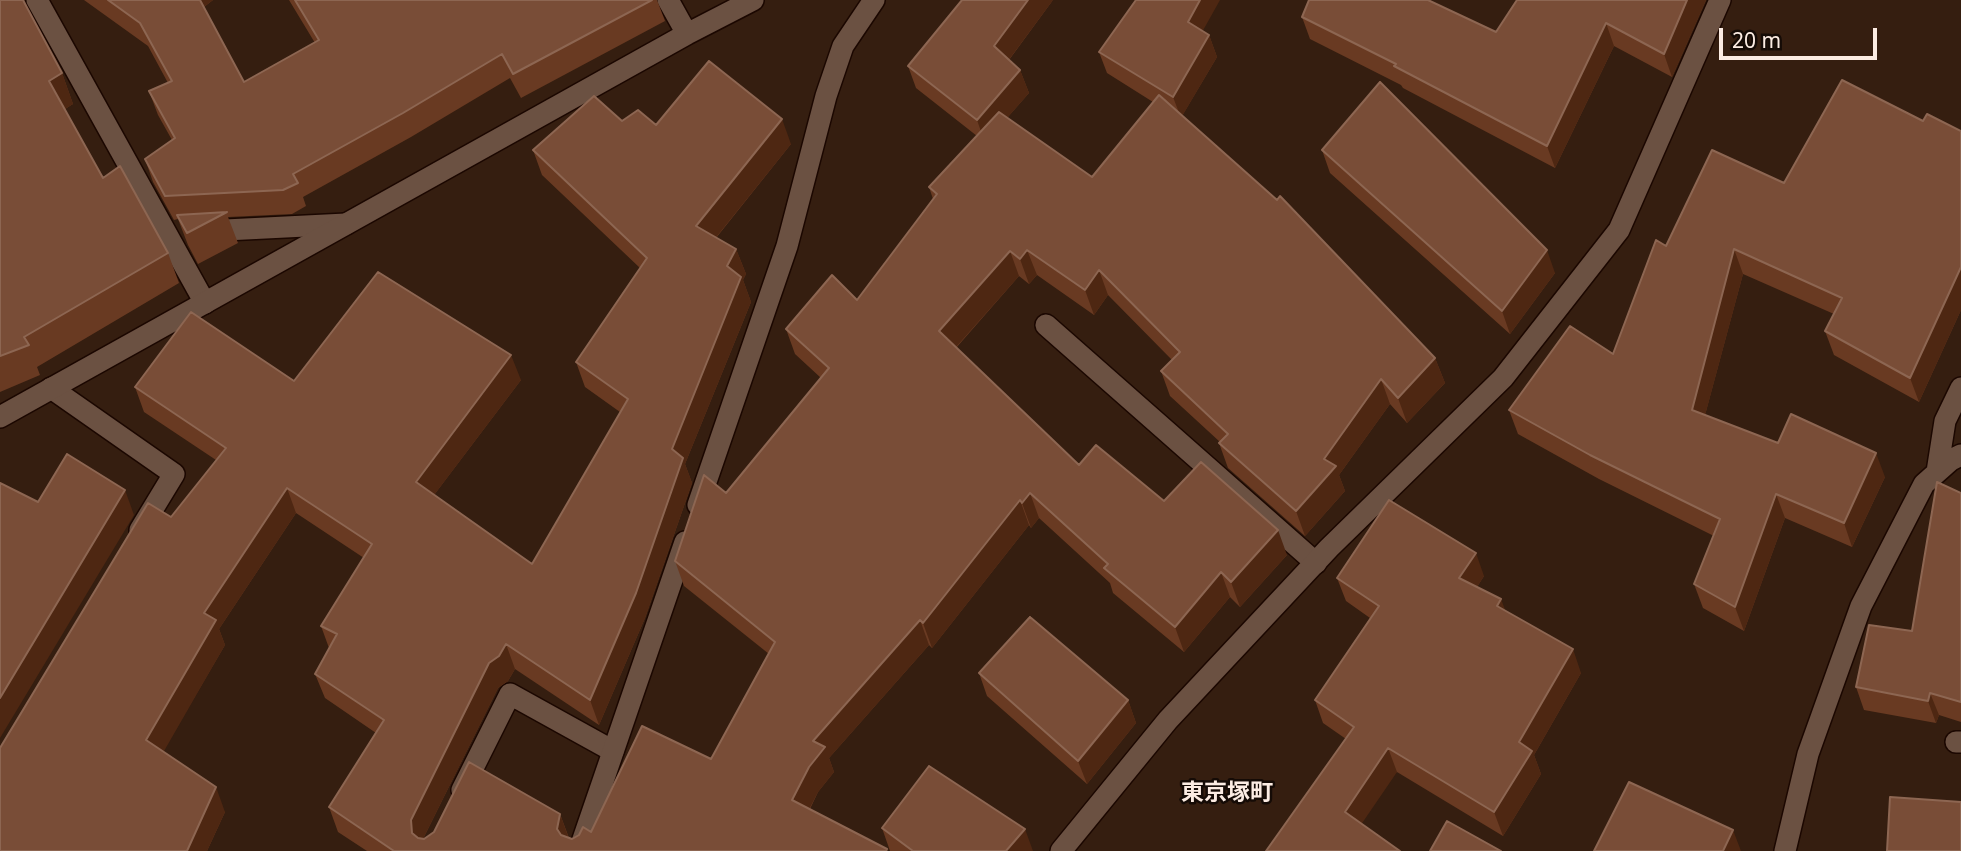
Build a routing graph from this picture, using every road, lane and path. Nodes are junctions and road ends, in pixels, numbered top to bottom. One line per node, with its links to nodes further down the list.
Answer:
1 (37, 0): 8 (street)
2 (668, 0): 6 (street)
3 (753, 0): 6 (street)
4 (874, 0): 18 (street)
5 (1720, 0): 17 (street)
6 (687, 34): 7 (street)
7 (346, 224): 8 (street); 9 (street)
8 (167, 233): 9 (street)
9 (205, 303): 11 (street)
10 (1046, 325): 17 (street)
11 (51, 388): 13 (street); 16 (street)
12 (1961, 388): 15 (street)
13 (0, 417)
14 (1961, 456): 15 (street)
15 (1937, 472): 22 (street)
16 (132, 544)
17 (1316, 564): 21 (street)
18 (613, 751): 19 (street); 20 (street)
19 (454, 805)
20 (579, 851)
21 (1061, 851)
22 (1785, 851)

